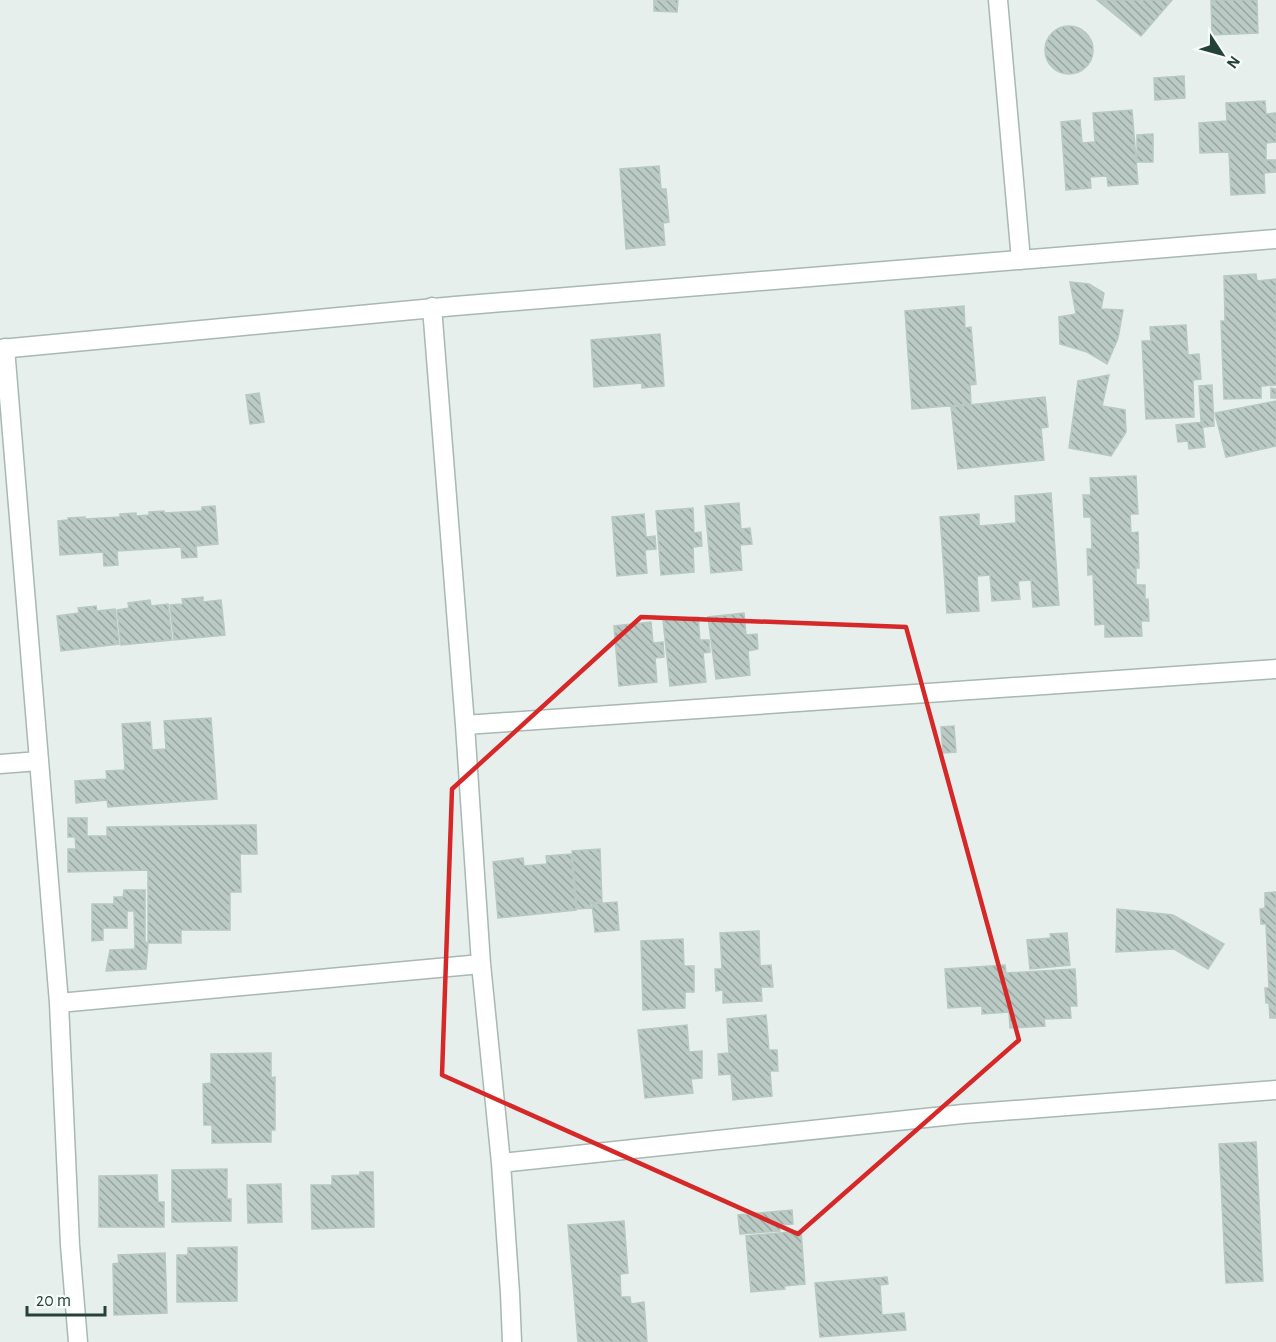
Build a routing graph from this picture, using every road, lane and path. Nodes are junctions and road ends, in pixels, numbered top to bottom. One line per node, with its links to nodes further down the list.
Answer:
1 (998, 0): 3 (street)
2 (1276, 239): 3 (street)
3 (1021, 260): 4 (street)
4 (432, 308): 5 (street); 7 (street)
5 (3, 348): 8 (street)
6 (1276, 669): 7 (street)
7 (465, 724): 10 (street)
8 (39, 761): 9 (street); 11 (street)
9 (0, 764)
10 (481, 964): 11 (street); 13 (street)
11 (59, 1003): 14 (street)
12 (1276, 1090): 13 (street)
13 (501, 1163): 15 (street)
14 (78, 1342)
15 (512, 1342)

